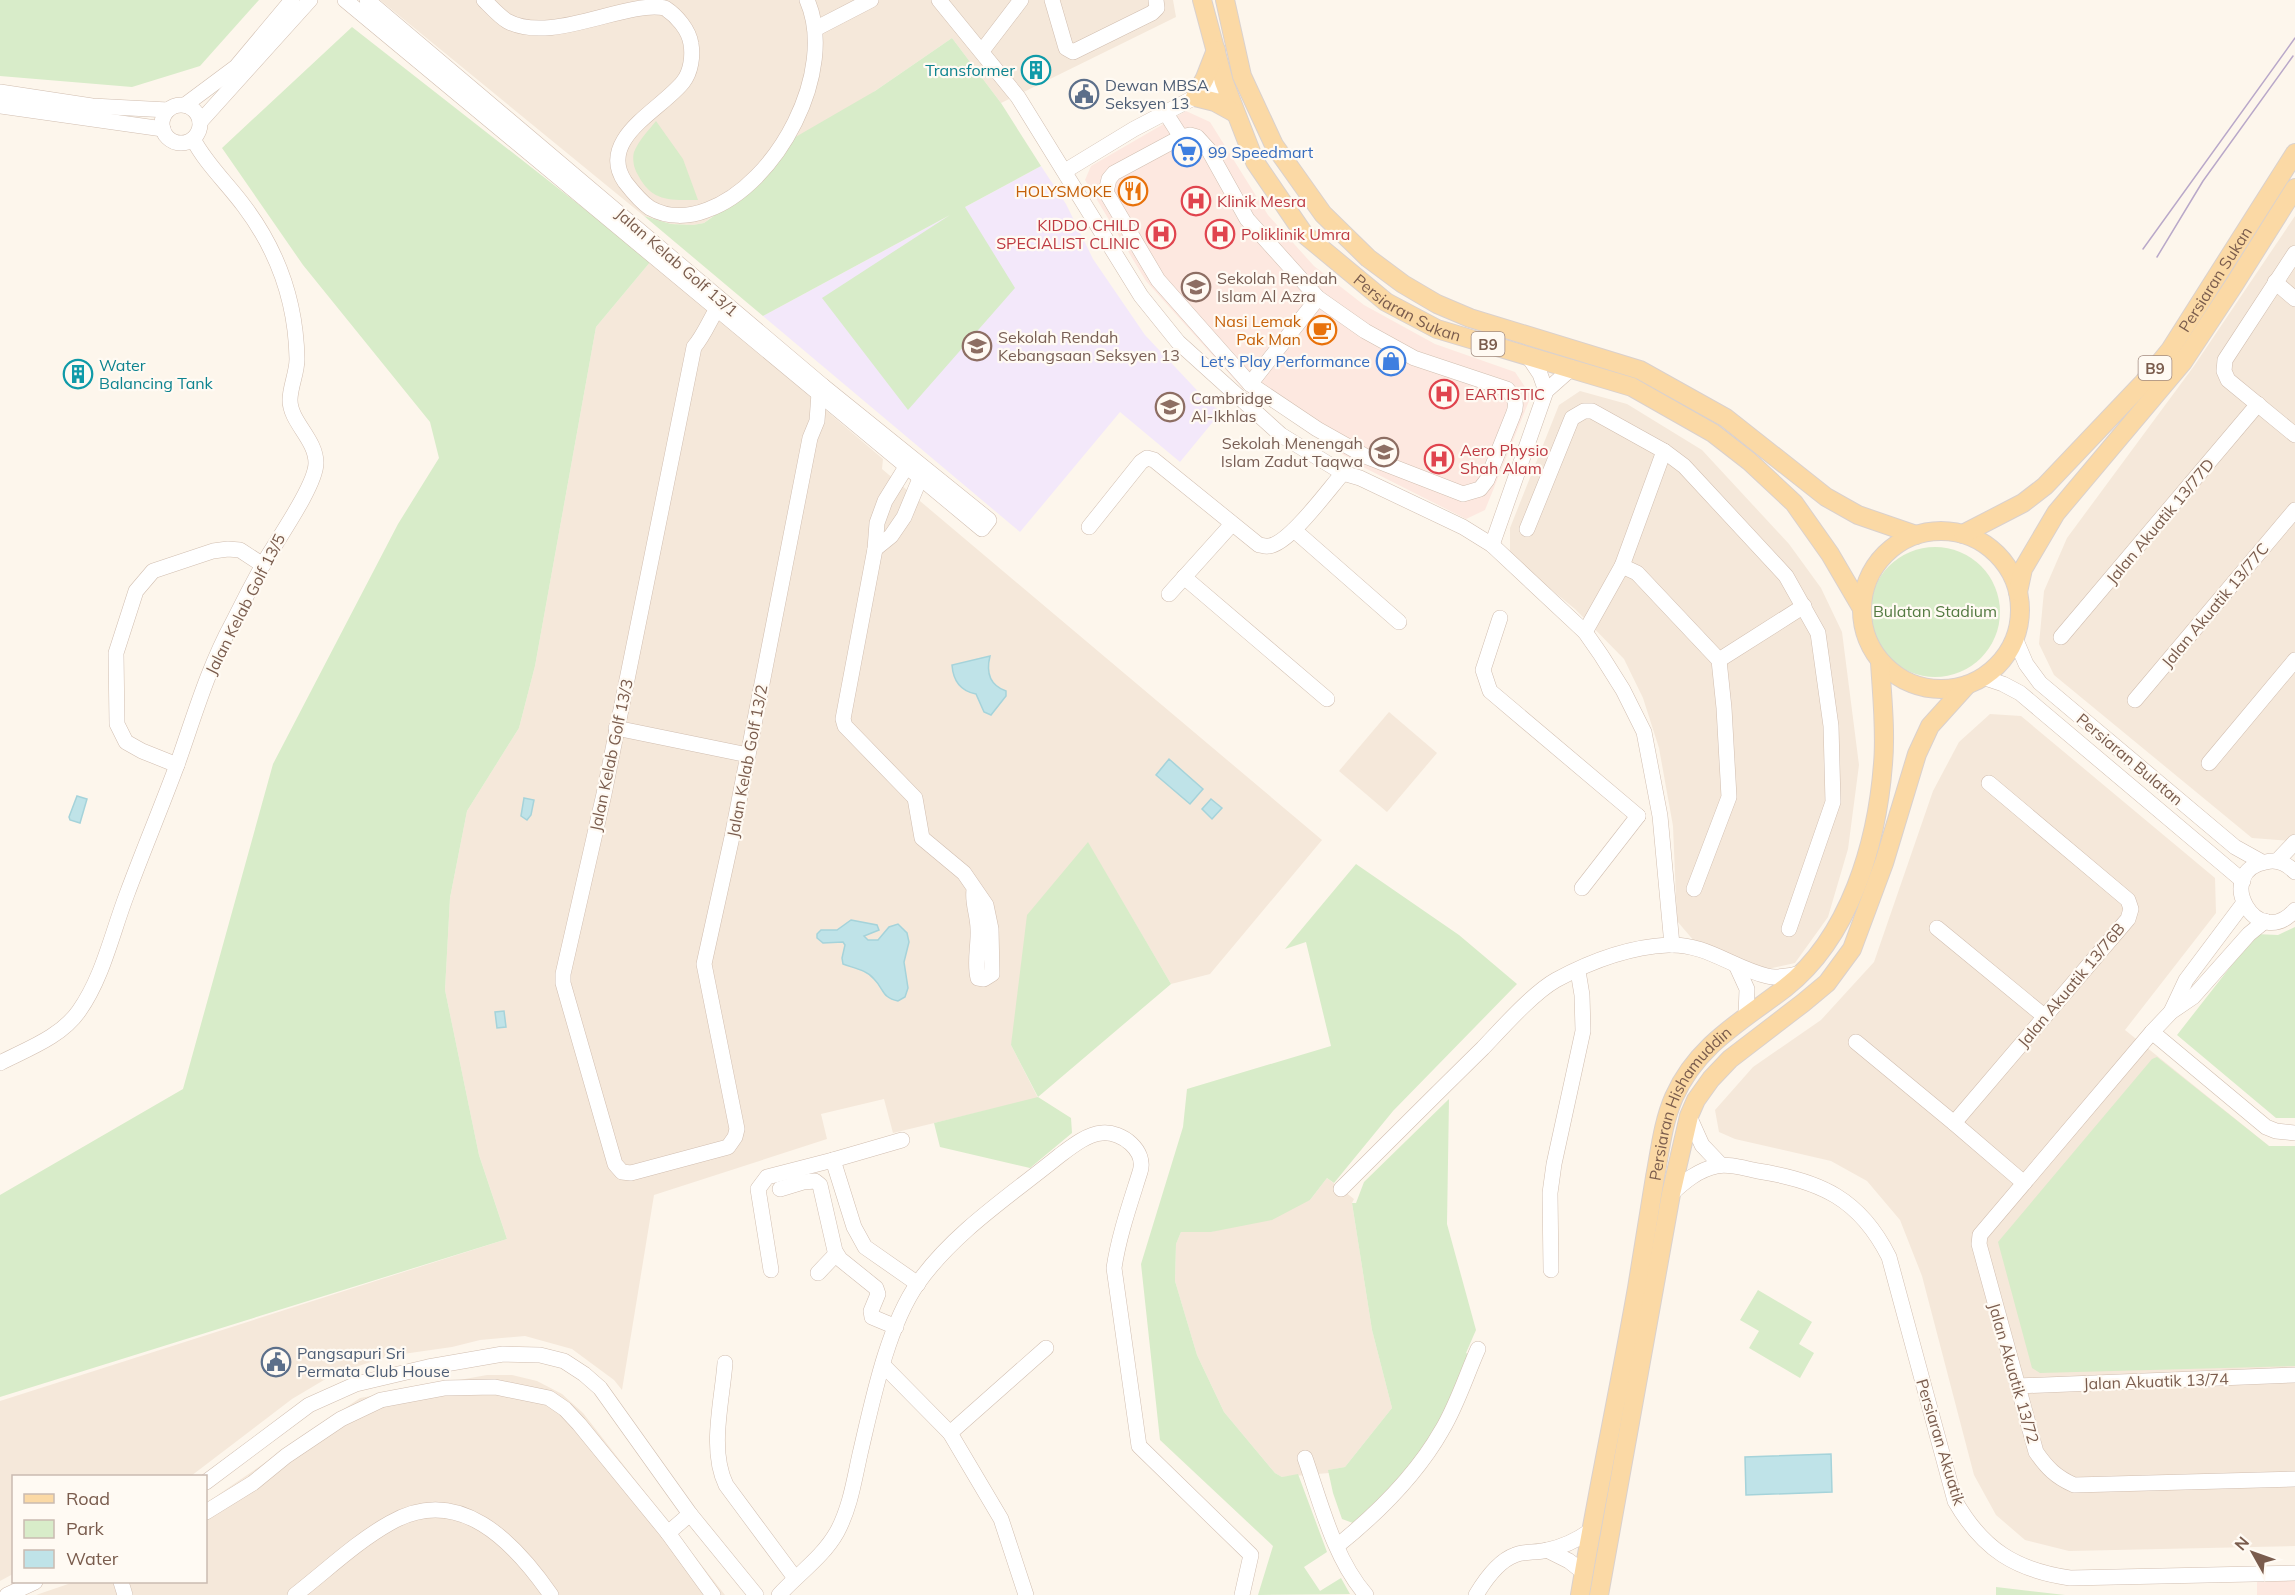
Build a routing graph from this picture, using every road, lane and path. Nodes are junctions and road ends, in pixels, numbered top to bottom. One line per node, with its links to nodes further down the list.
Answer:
1 (292, 0): 22 (street)
2 (310, 0): 27 (street)
3 (345, 0): 42 (street)
4 (367, 0): 42 (street, Jalan Kelab Golf 13/1)
5 (484, 0): 14 (street)
6 (807, 0): 14 (street)
7 (871, 0): 14 (street)
8 (939, 0): 16 (street)
9 (1021, 0): 16 (street)
10 (1052, 0): 13 (street)
11 (1202, 0): 15 (main road, Persiaran Sukan / B9)
12 (1225, 0): 17 (main road, Persiaran Sukan / B9)
13 (1156, 4)
14 (815, 29)
15 (1216, 50): 18 (main road, Persiaran Sukan / B9); 21 (main road)
16 (982, 51): 34 (street)
17 (1236, 52): 18 (main road); 20 (main road, Persiaran Sukan / B9)
18 (1224, 82): 20 (main road); 21 (street); 26 (main road, Persiaran Sukan / B9)
19 (0, 92): 24 (street)
20 (1251, 95): 65 (main road, Persiaran Sukan / B9)
21 (1195, 97): 25 (street); 26 (main road)
22 (185, 105): 24 (street); 27 (street)
23 (0, 106): 28 (street)
24 (168, 110): 28 (street)
25 (1165, 112): 29 (street); 34 (street)
26 (1235, 113): 43 (main road, Persiaran Sukan / B9)
27 (200, 122): 30 (street)
28 (163, 129): 31 (street)
29 (1181, 136): 37 (street); 40 (street)
30 (193, 139): 31 (street); 33 (street, Jalan Kelab Golf 13/5)
31 (175, 142): 33 (street, Jalan Kelab Golf 13/5)
32 (2295, 153): 64 (main road, Persiaran Sukan / B9)
33 (202, 156): 68 (street, Jalan Kelab Golf 13/5)
34 (1065, 171): 39 (street)
35 (2295, 188): 71 (main road, Persiaran Sukan / B9)
36 (2295, 253): 38 (street)
37 (1158, 280): 39 (street); 45 (street)
38 (2276, 282): 41 (street); 48 (street)
39 (1141, 296): 56 (street)
40 (1318, 298): 45 (street); 49 (street)
41 (2295, 299)
42 (719, 305): 46 (street, Jalan Kelab Golf 13/1); 87 (street, Jalan Kelab Golf 13/3)
43 (1528, 356): 44 (main road, Persiaran Sukan / B9); 47 (street)
44 (1572, 368): 47 (street); 74 (main road, Persiaran Sukan / B9)
45 (1250, 384): 53 (street)
46 (821, 389): 54 (street, Jalan Kelab Golf 13/1); 88 (street, Jalan Kelab Golf 13/2)
47 (1546, 391): 51 (street)
48 (2258, 404): 50 (street); 78 (street, Jalan Akuatik 13/77D)
49 (1514, 415): 51 (street); 53 (street)
50 (2295, 435)
51 (1528, 444): 66 (street)
52 (1664, 451): 62 (street); 69 (street); 73 (street)
53 (1365, 456): 57 (street)
54 (910, 462): 55 (street, Jalan Kelab Golf 13/1); 67 (street)
55 (922, 473): 59 (street, Jalan Kelab Golf 13/1); 67 (street)
56 (1343, 473): 57 (street); 63 (street)
57 (1360, 478): 66 (street)
58 (2295, 510): 86 (street, Jalan Akuatik 13/77C)
59 (989, 520)
60 (1232, 524): 61 (street); 63 (street); 70 (street)
61 (1089, 527)
62 (1527, 529)
63 (1294, 530): 76 (street)
64 (1963, 534): 65 (main road, B9); 71 (main road, B9)
65 (1916, 535): 74 (main road, B9)
66 (1492, 545): 77 (street)
67 (875, 549): 99 (street)
68 (263, 565): 90 (street, Jalan Kelab Golf 13/5); 90 (street)
69 (1622, 566): 77 (street); 80 (street)
70 (1184, 577): 72 (street); 85 (street)
71 (2018, 592): 79 (main road, B9)
72 (1169, 594)
73 (1804, 606): 80 (street); 105 (street)
74 (1861, 607): 82 (main road, B9)
75 (1500, 618): 92 (street)
76 (1399, 622)
77 (1585, 632): 93 (street)
78 (2061, 637)
79 (2015, 638): 83 (main road, B9); 95 (street, Persiaran Bulatan)
80 (1719, 660): 100 (street)
81 (2295, 660): 89 (street)
82 (1880, 662): 84 (main road, B9); 109 (main road, Persiaran Hishamuddin)
83 (1984, 678): 84 (main road, B9); 97 (street, Persiaran Bulatan)
84 (1967, 685): 116 (main road, Persiaran Hishamuddin)
85 (1327, 699)
86 (2135, 700)
87 (616, 728): 88 (street); 119 (street, Jalan Kelab Golf 13/3)
88 (748, 755): 119 (street, Jalan Kelab Golf 13/2)
89 (2209, 763)
90 (177, 765): 115 (street, Jalan Kelab Golf 13/5)
91 (1989, 783): 112 (street, Jalan Akuatik 13/76B)
92 (1638, 816): 93 (street); 98 (street)
93 (1660, 816): 106 (street)
94 (2295, 843): 95 (street)
95 (2270, 862): 96 (street, Persiaran Bulatan); 97 (street)
96 (2295, 872)
97 (2242, 881): 101 (street)
98 (1582, 888)
99 (974, 890): 99 (street)
100 (1694, 890)
101 (2243, 904): 103 (street); 110 (street)
102 (2295, 910): 103 (street)
103 (2265, 921): 110 (street)
104 (1937, 928): 112 (street)
105 (1789, 929)
106 (1672, 945): 107 (street); 108 (street)
107 (1736, 965): 109 (street); 111 (street)
108 (1578, 971): 125 (street); 129 (street)
109 (1802, 973): 111 (main road, Persiaran Hishamuddin)
110 (2170, 1012): 113 (street, Jalan Akuatik 13/72)
111 (1746, 1015): 147 (main road, Persiaran Hishamuddin)
112 (2044, 1016): 117 (street, Jalan Akuatik 13/76B)
113 (2152, 1032): 118 (street); 123 (street, Jalan Akuatik 13/72)
114 (1856, 1042): 117 (street)
115 (0, 1062)
116 (1689, 1116): 122 (street); 126 (main road, Persiaran Hishamuddin)
117 (1954, 1123): 123 (street)
118 (2295, 1133)
119 (735, 1137)
120 (902, 1140): 121 (street)
121 (833, 1160): 128 (street); 131 (street)
122 (1721, 1165): 126 (street); 152 (street, Persiaran Akuatik)
123 (2024, 1184): 138 (street, Jalan Akuatik 13/72)
124 (780, 1189): 127 (street)
125 (1341, 1189)
126 (1671, 1194): 166 (main road, Persiaran Hishamuddin)
127 (836, 1254): 130 (street); 132 (street)
128 (771, 1270)
129 (1551, 1270)
130 (818, 1273)
131 (918, 1284): 132 (street); 162 (street)
132 (896, 1327): 136 (street)
133 (1046, 1348): 141 (street)
134 (1478, 1349): 149 (street)
135 (725, 1363): 153 (street)
136 (883, 1365): 141 (street); 153 (street)
137 (2295, 1375): 138 (street, Jalan Akuatik 13/74)
138 (2018, 1386): 143 (street, Jalan Akuatik 13/72)
139 (331, 1394): 140 (street); 144 (street); 146 (street)
140 (341, 1419): 145 (street); 148 (street)
141 (950, 1432): 161 (street)
142 (1305, 1458): 149 (street)
143 (2295, 1479)
144 (207, 1481)
145 (207, 1511)
146 (690, 1514): 148 (street); 159 (street)
147 (1590, 1531): 150 (street); 151 (main road, Persiaran Hishamuddin)
148 (668, 1533): 158 (street)
149 (1337, 1546): 163 (street)
150 (1547, 1550): 151 (street); 164 (street)
151 (1583, 1572): 165 (main road, Persiaran Hishamuddin)
152 (2295, 1573)
153 (795, 1578): 160 (street)
154 (30, 1583): 156 (street)
155 (545, 1593): 157 (street)
156 (7, 1595)
157 (295, 1595)
158 (713, 1595)
159 (756, 1595)
160 (779, 1595)
161 (1026, 1595)
162 (1242, 1595)
163 (1366, 1595)
164 (1476, 1595)
165 (1580, 1595)
166 (1599, 1595)

